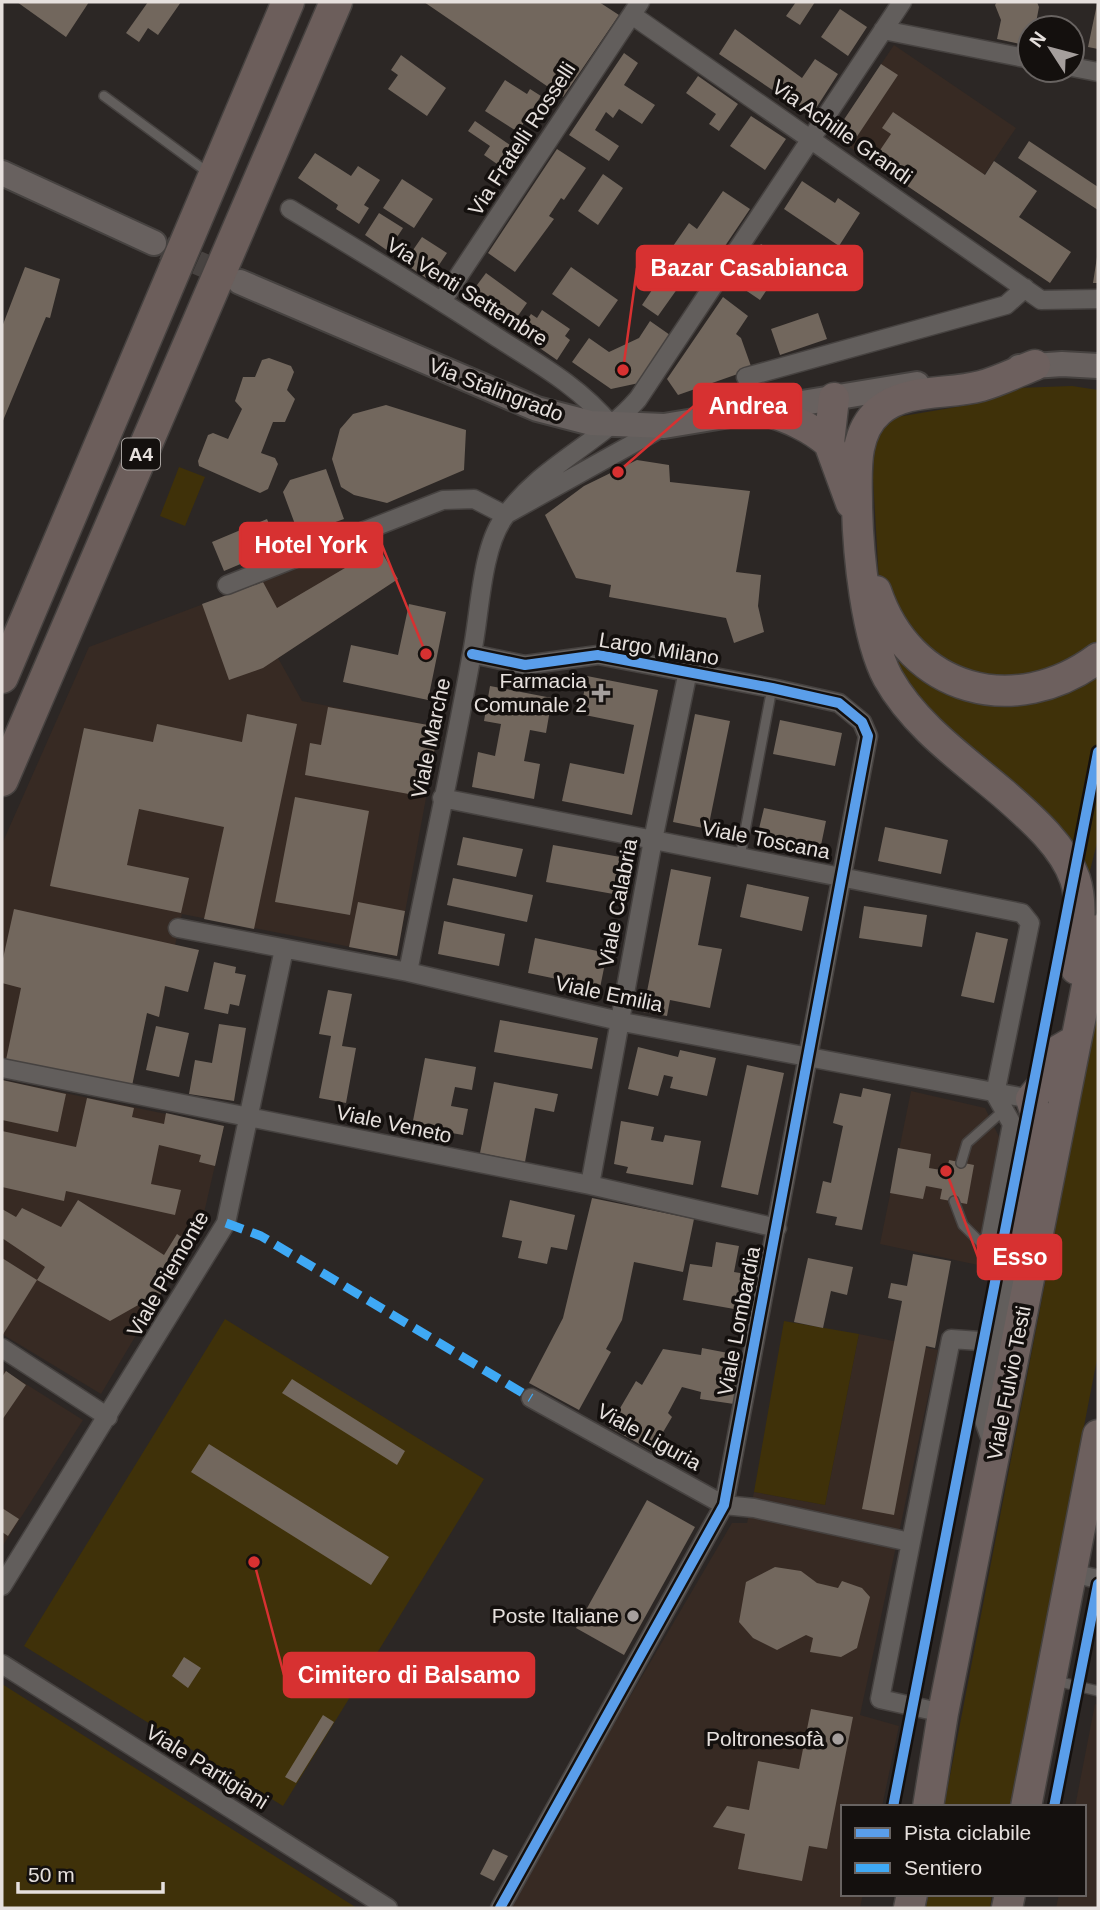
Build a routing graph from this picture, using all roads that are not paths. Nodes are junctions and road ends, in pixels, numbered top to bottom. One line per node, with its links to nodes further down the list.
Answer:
1 (288, 2): 10 (highway, A4)
2 (336, 2): 35 (highway, A4)
3 (902, 2): 5 (street, Viale Marche)
4 (636, 8): 8 (street, Via Achille Grandi); 16 (street, Via Fratelli Rosselli)
5 (883, 30): 6 (street); 8 (street, Viale Marche)
6 (1016, 55)
7 (104, 96): 10 (lane)
8 (811, 138): 14 (street, Via Achille Grandi); 22 (street, Viale Marche)
9 (2, 173): 12 (main road)
10 (214, 177): 32 (highway, A4)
11 (290, 209): 16 (street, Via Venti Settembre)
12 (154, 243)
13 (240, 282): 22 (main road, Via Stalingrado)
14 (1025, 288): 15 (street, Via Achille Grandi); 19 (street)
15 (1098, 299)
16 (442, 301): 22 (street, Via Venti Settembre)
17 (1035, 365): 18 (main road, Via Stalingrado); 20 (main road, Via Stalingrado); 25 (highway)
18 (1098, 366)
19 (746, 377)
20 (834, 398): 21 (main road, Via Stalingrado); 24 (highway); 25 (highway)
21 (764, 410): 23 (main road, Via Stalingrado); 24 (highway)
22 (611, 425): 23 (main road, Via Stalingrado); 26 (street, Viale Marche)
23 (664, 426): 26 (street)
24 (828, 443): 27 (highway)
25 (859, 447): 27 (highway)
26 (505, 515): 28 (street); 29 (street, Viale Marche)
27 (858, 526): 30 (highway); 45 (highway)
28 (227, 585)
29 (472, 654): 31 (street, Largo Milano); 36 (street, Viale Marche)
30 (1098, 658)
31 (688, 671): 33 (street, Largo Milano); 37 (street, Viale Calabria)
32 (2, 677)
33 (772, 688): 34 (street, Largo Milano); 38 (lane)
34 (839, 703): 39 (street, Viale Lombardia)
35 (2, 780)
36 (442, 798): 37 (street, Viale Toscana); 43 (street, Viale Marche)
37 (653, 840): 38 (street, Viale Toscana); 44 (street, Viale Calabria)
38 (740, 858): 39 (street, Viale Toscana)
39 (842, 878): 46 (street, Viale Lombardia); 48 (street, Viale Toscana)
40 (178, 928): 42 (street, Viale Emilia)
41 (1098, 930): 45 (highway, Viale Fulvio Testi)
42 (284, 949): 43 (street, Viale Emilia); 50 (street, Viale Piemonte)
43 (408, 972): 44 (street, Viale Emilia)
44 (619, 1021): 46 (street, Viale Emilia); 52 (street, Viale Calabria)
45 (1076, 1040): 49 (highway); 55 (highway, Viale Fulvio Testi)
46 (808, 1056): 48 (street, Viale Emilia); 54 (street, Viale Lombardia)
47 (2, 1068): 50 (street, Viale Veneto)
48 (995, 1094): 49 (street, Viale Emilia); 49 (street)
49 (1018, 1105): 51 (lane); 55 (highway); 56 (street)
50 (249, 1118): 52 (street, Viale Veneto); 60 (street, Viale Piemonte)
51 (961, 1163)
52 (590, 1185): 54 (street, Viale Veneto)
53 (954, 1201): 56 (lane)
54 (777, 1228): 63 (street, Viale Lombardia)
55 (1037, 1241): 62 (highway, Viale Fulvio Testi)
56 (988, 1250): 57 (street)
57 (994, 1342): 62 (street); 64 (street, Viale Fulvio Testi)
58 (2, 1348): 60 (street)
59 (531, 1398): 63 (street, Viale Liguria)
60 (108, 1417): 66 (street, Viale Piemonte)
61 (1098, 1435): 65 (highway)
62 (995, 1453): 70 (highway, Viale Fulvio Testi)
63 (724, 1505): 64 (street, Viale Liguria); 74 (street, Viale Lombardia)
64 (910, 1542): 70 (street, Viale Fulvio Testi)
65 (1085, 1576): 68 (highway)
66 (2, 1586)
67 (2, 1664): 73 (street, Viale Partigiani)
68 (1051, 1680): 69 (lane); 72 (highway)
69 (1098, 1691)
70 (943, 1713): 71 (highway, Viale Fulvio Testi)
71 (928, 1805)
72 (1026, 1805)
73 (388, 1908)
74 (500, 1908)

